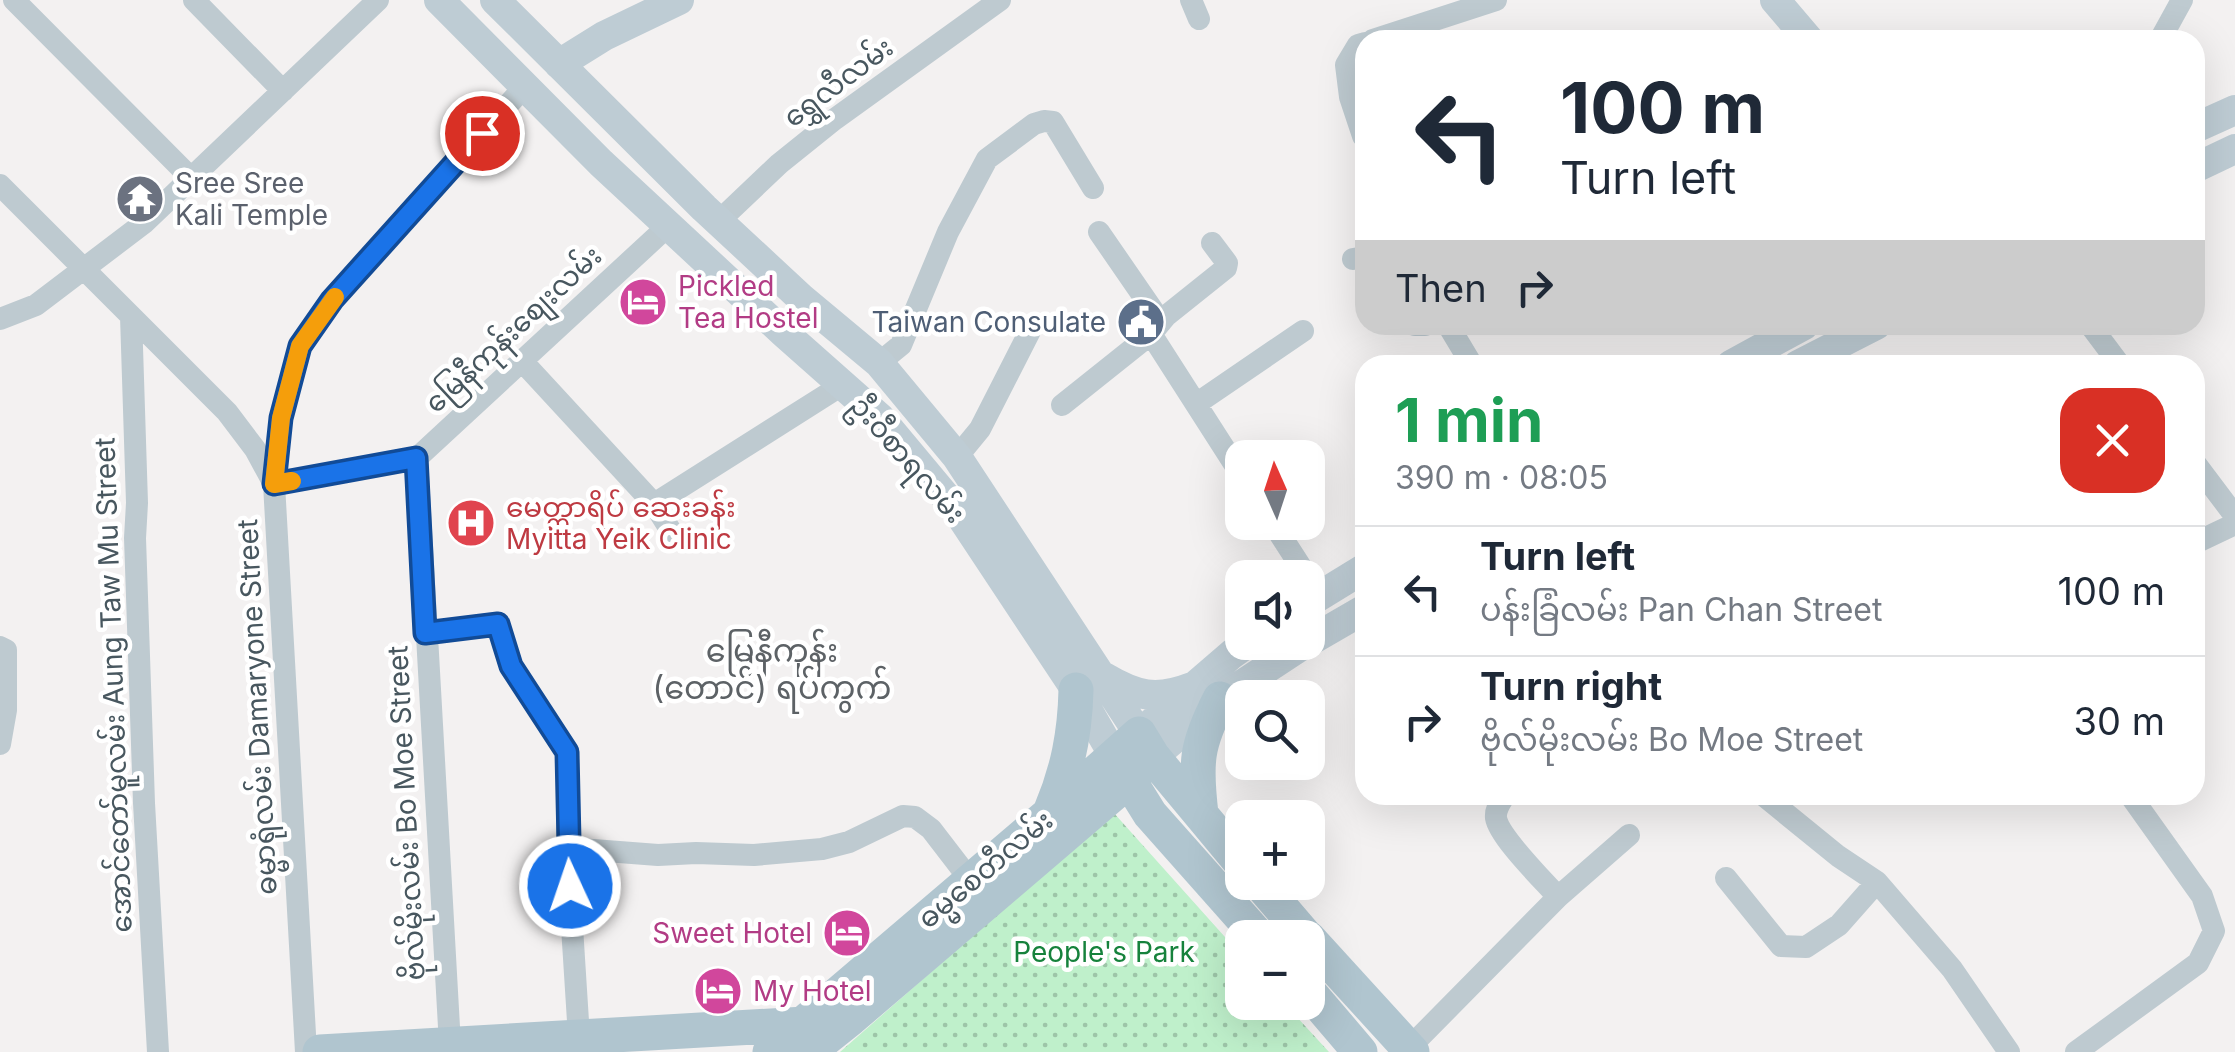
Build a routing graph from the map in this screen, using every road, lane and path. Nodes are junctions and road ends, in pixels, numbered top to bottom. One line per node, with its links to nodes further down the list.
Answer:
1 (14, 0): 25 (street)
2 (194, 0): 17 (street)
3 (378, 0): 17 (street)
4 (438, 0): 16 (main road, ဦးဝီစာရလမ်း)
5 (495, 0): 15 (main road, ဦးဝီစာရလမ်း)
6 (679, 0): 15 (main road)
7 (1000, 0): 28 (street, ရွှေလီလမ်း)
8 (1496, 0): 11 (street)
9 (1775, 0): 12 (main road)
10 (2182, 0): 13 (street)
11 (1404, 30)
12 (1800, 30)
13 (2166, 30)
14 (1355, 50): 20 (street)
15 (551, 57): 16 (main road); 18 (main road, ဦးဝီစာရလမ်း)
16 (520, 80): 22 (main road, ဦးဝီစာရလမ်း); 51 (street, ဓမ္မာရုံလမ်း Damaryone Street)
17 (283, 90): 25 (street)
18 (605, 110): 22 (main road); 28 (main road, ဦးဝီစာရလမ်း)
19 (2235, 110): 21 (main road)
20 (1355, 112)
21 (2205, 124)
22 (575, 136): 29 (main road, ဦးဝီစာရလမ်း)
23 (2235, 149): 24 (main road)
24 (2205, 163)
25 (191, 178): 32 (street)
26 (0, 185): 32 (street)
27 (1094, 188): 43 (street)
28 (712, 215): 29 (main road); 43 (main road, ဦးဝီစာရလမ်း)
29 (673, 231): 42 (street, မြေနီကုန်းစျေးလမ်း); 44 (main road, ဦးဝီစာရလမ်း)
30 (1099, 232): 35 (street)
31 (1212, 242): 35 (street)
32 (84, 269): 33 (street); 34 (street)
33 (131, 316): 51 (street); 93 (street, အောင်တော်မူလမ်း Aung Taw Mu Street)
34 (0, 320)
35 (1156, 328): 45 (street); 46 (street)
36 (1030, 331): 48 (street)
37 (1302, 331): 45 (street)
38 (1786, 335): 40 (main road)
39 (1856, 335): 41 (main road)
40 (1749, 355)
41 (1818, 355)
42 (522, 361): 49 (street, မြေနီကုန်းစျေးလမ်း); 52 (street)
43 (879, 363): 48 (main road, ဦးဝီစာရလမ်း)
44 (842, 385): 52 (street); 65 (main road, ဦးဝီစာရလမ်း)
45 (1196, 404): 47 (street)
46 (1062, 405)
47 (1225, 449)
48 (957, 457): 65 (main road, ဦးဝီစာရလမ်း)
49 (416, 458): 51 (street); 61 (street, ဗိုလ်မိုးလမ်း Bo Moe Street)
50 (2205, 477): 53 (street)
51 (274, 484): 94 (street, ဓမ္မာရုံလမ်း Damaryone Street)
52 (654, 504): 55 (street)
53 (2235, 516)
54 (2235, 524): 56 (street)
55 (671, 531)
56 (2205, 538)
57 (1355, 574): 58 (main road)
58 (1325, 592)
59 (1355, 615): 60 (main road)
60 (1325, 632)
61 (425, 633): 78 (street); 91 (street, ဗိုလ်မိုးလမ်း Bo Moe Street)
62 (0, 647): 67 (street)
63 (1228, 660): 66 (main road)
64 (1271, 660): 66 (main road)
65 (1088, 682): 66 (main road); 68 (main road, ဦးဝီစာရလမ်း); 74 (main road)
66 (1210, 691): 68 (main road); 73 (main road)
67 (0, 744)
68 (1134, 757): 72 (main road, ဦးဝီစာရလမ်း); 73 (main road, ဦးဝီစာရလမ်း); 74 (main road, ဓမ္မစေတီလမ်း); 75 (main road, ဓမ္မစေတီလမ်း)
69 (1498, 805): 82 (street)
70 (1776, 805): 81 (street)
71 (2137, 805): 99 (street)
72 (1150, 814): 75 (main road); 84 (main road, ဦးဝီစာရလမ်း)
73 (1201, 814): 77 (main road, ဦးဝီစာရလမ်း)
74 (1048, 816): 80 (main road, ဓမ္မစေတီလမ်း)
75 (1086, 816): 90 (main road, ဓမ္မစေတီလမ်း)
76 (1629, 834): 82 (street)
77 (1225, 843)
78 (567, 848): 80 (street); 88 (street)
79 (1726, 878): 81 (street)
80 (971, 881): 90 (main road, ဓမ္မစေတီလမ်း)
81 (1877, 882): 98 (street)
82 (1558, 897): 92 (street)
83 (1274, 900): 85 (main road)
84 (1244, 920)
85 (1291, 920)
86 (1325, 957): 92 (main road)
87 (1325, 1010): 97 (main road)
88 (579, 1037): 89 (main road); 91 (main road)
89 (637, 1043): 90 (main road)
90 (805, 1044): 96 (main road, ဓမ္မစေတီလမ်း)
91 (450, 1045): 95 (main road)
92 (1411, 1050)
93 (158, 1052)
94 (306, 1052)
95 (320, 1052)
96 (770, 1052)
97 (1360, 1052)
98 (2010, 1052)
99 (2076, 1052)

